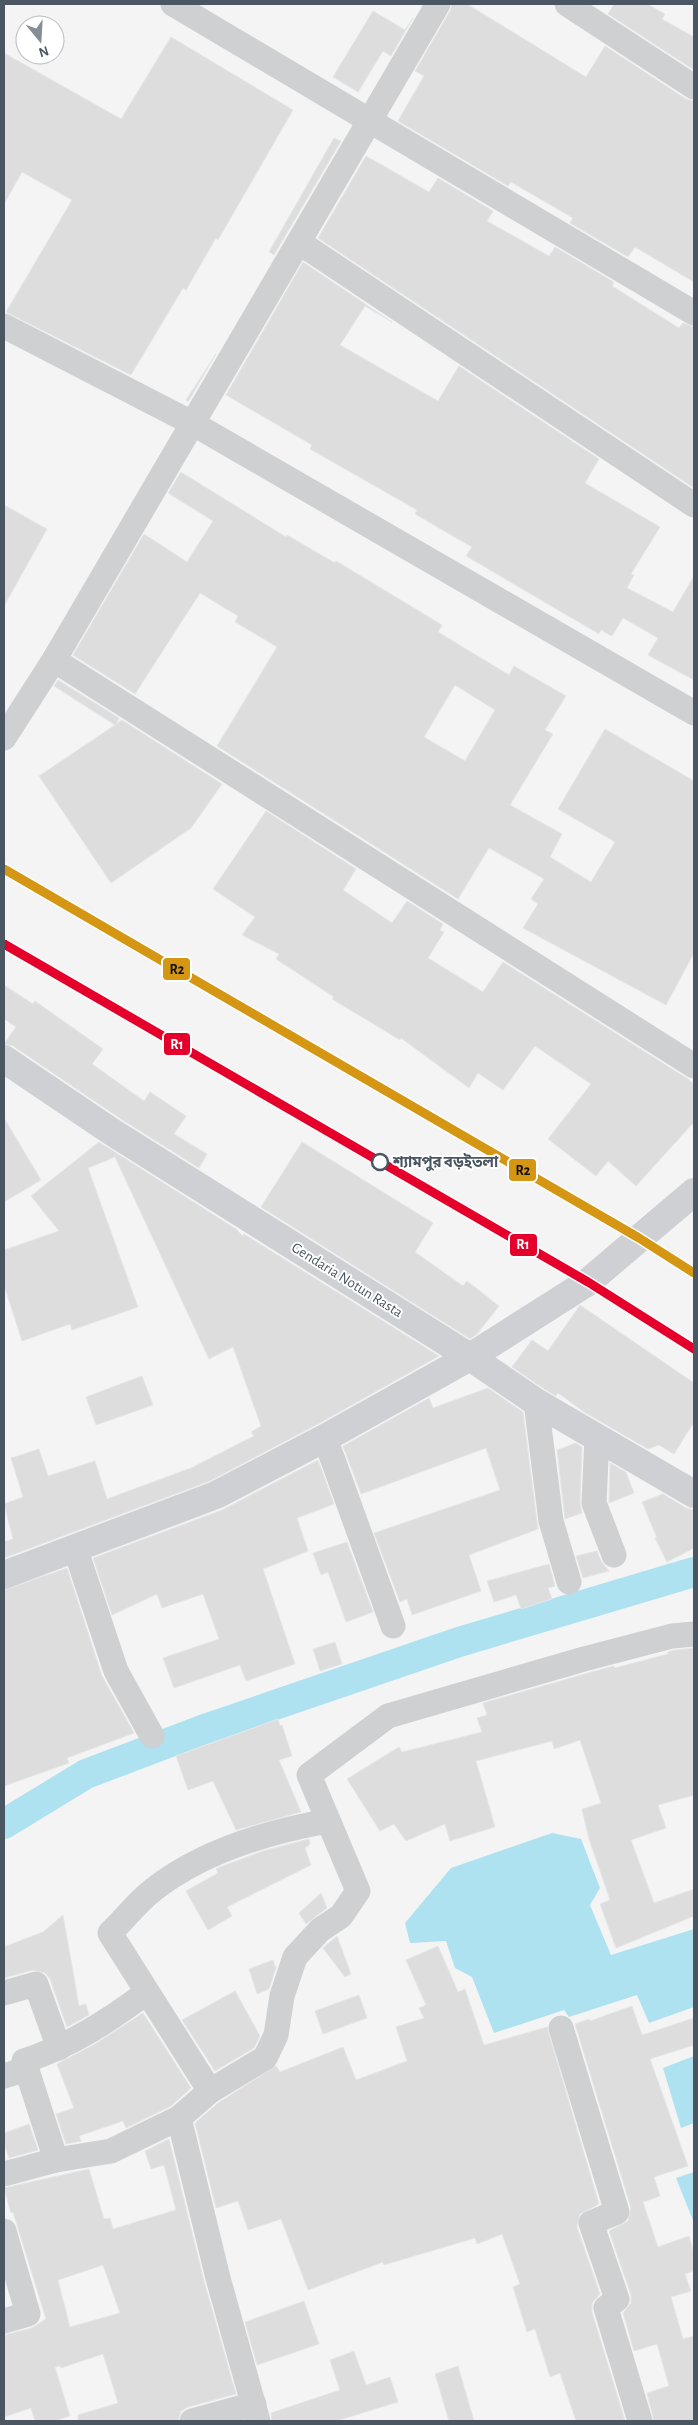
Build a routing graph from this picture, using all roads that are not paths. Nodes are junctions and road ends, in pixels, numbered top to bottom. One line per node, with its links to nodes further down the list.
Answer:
1 (173, 4): 5 (street)
2 (438, 4): 5 (street)
3 (568, 4): 4 (street)
4 (694, 87)
5 (370, 121): 6 (street); 7 (street)
6 (300, 243): 9 (street); 10 (street)
7 (694, 313)
8 (4, 326): 9 (street)
9 (192, 423): 11 (street); 12 (street)
10 (694, 505)
11 (54, 660): 13 (street); 15 (street)
12 (694, 712)
13 (4, 738)
14 (4, 1059): 17 (main road, Gendaria Notun Rasta)
15 (694, 1066)
16 (694, 1192): 17 (main road)
17 (470, 1357): 18 (main road, Gendaria Notun Rasta); 20 (main road)
18 (536, 1402): 19 (main road, Gendaria Notun Rasta); 25 (street)
19 (597, 1437): 21 (main road, Gendaria Notun Rasta); 23 (street)
20 (325, 1438): 22 (main road); 26 (street)
21 (694, 1494)
22 (75, 1548): 24 (main road); 28 (street)
23 (614, 1555)
24 (4, 1575)
25 (569, 1582)
26 (393, 1626)
27 (694, 1634): 29 (street)
28 (152, 1736)
29 (328, 1821): 31 (street); 35 (street)
30 (4, 1993): 33 (street)
31 (146, 1993): 33 (street); 35 (street)
32 (561, 2028): 43 (street)
33 (59, 2048): 34 (street)
34 (15, 2072): 37 (street)
35 (210, 2091): 36 (street)
36 (179, 2118): 37 (street); 41 (street)
37 (56, 2160): 38 (street)
38 (4, 2174)
39 (4, 2231): 40 (street)
40 (4, 2321)
41 (256, 2412): 42 (street)
42 (192, 2421)
43 (640, 2421)

